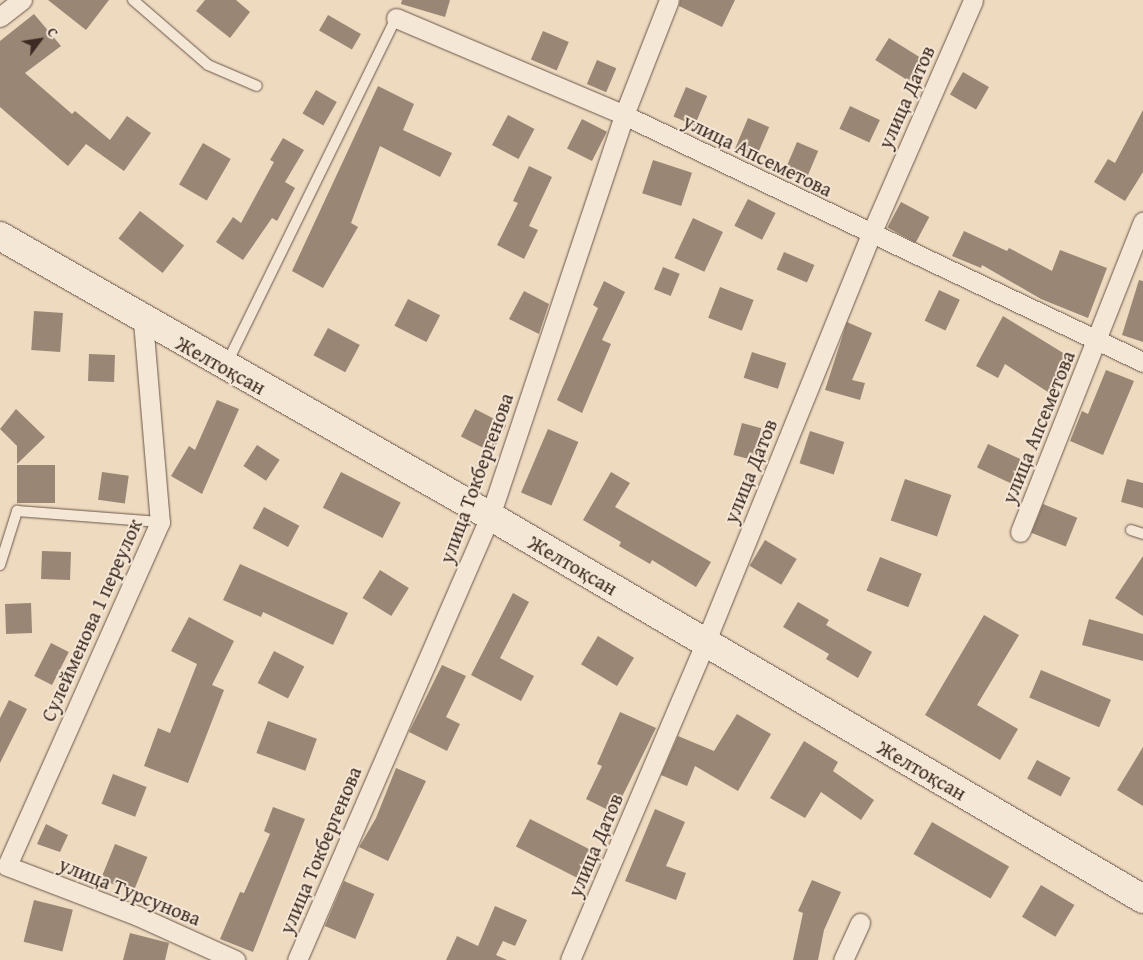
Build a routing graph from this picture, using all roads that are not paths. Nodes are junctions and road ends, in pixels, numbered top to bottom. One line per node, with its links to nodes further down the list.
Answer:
1 (22, 0): 5 (street)
2 (133, 0): 7 (lane)
3 (669, 0): 8 (street, улица Токбергенова)
4 (973, 0): 10 (street, улица Датов)
5 (0, 17)
6 (396, 18): 8 (street, улица Апсеметова); 15 (lane)
7 (257, 86)
8 (624, 115): 10 (street, улица Апсеметова); 16 (street, улица Токбергенова)
9 (1143, 222): 13 (street, улица Апсеметова)
10 (871, 234): 13 (street, улица Апсеметова); 22 (street, улица Датов)
11 (0, 236): 12 (street, Желтоқсан)
12 (143, 321): 15 (street, Желтоқсан); 17 (street, Сулейменова 1 переулок)
13 (1097, 340): 14 (street, улица Апсеметова); 19 (street, улица Апсеметова)
14 (1143, 362)
15 (225, 367): 16 (street, Желтоқсан)
16 (490, 516): 22 (street, Желтоқсан); 27 (street, улица Токбергенова)
17 (160, 522): 21 (lane); 23 (street, Сулейменова 1 переулок)
18 (1131, 530): 20 (lane)
19 (1020, 532)
20 (1143, 534)
21 (0, 565)
22 (705, 643): 24 (street, Желтоқсан); 28 (street, улица Датов)
23 (3, 866): 26 (street, улица Турсунова)
24 (1143, 899)
25 (860, 923): 29 (street)
26 (236, 960)
27 (298, 960)
28 (570, 960)
29 (843, 960)

